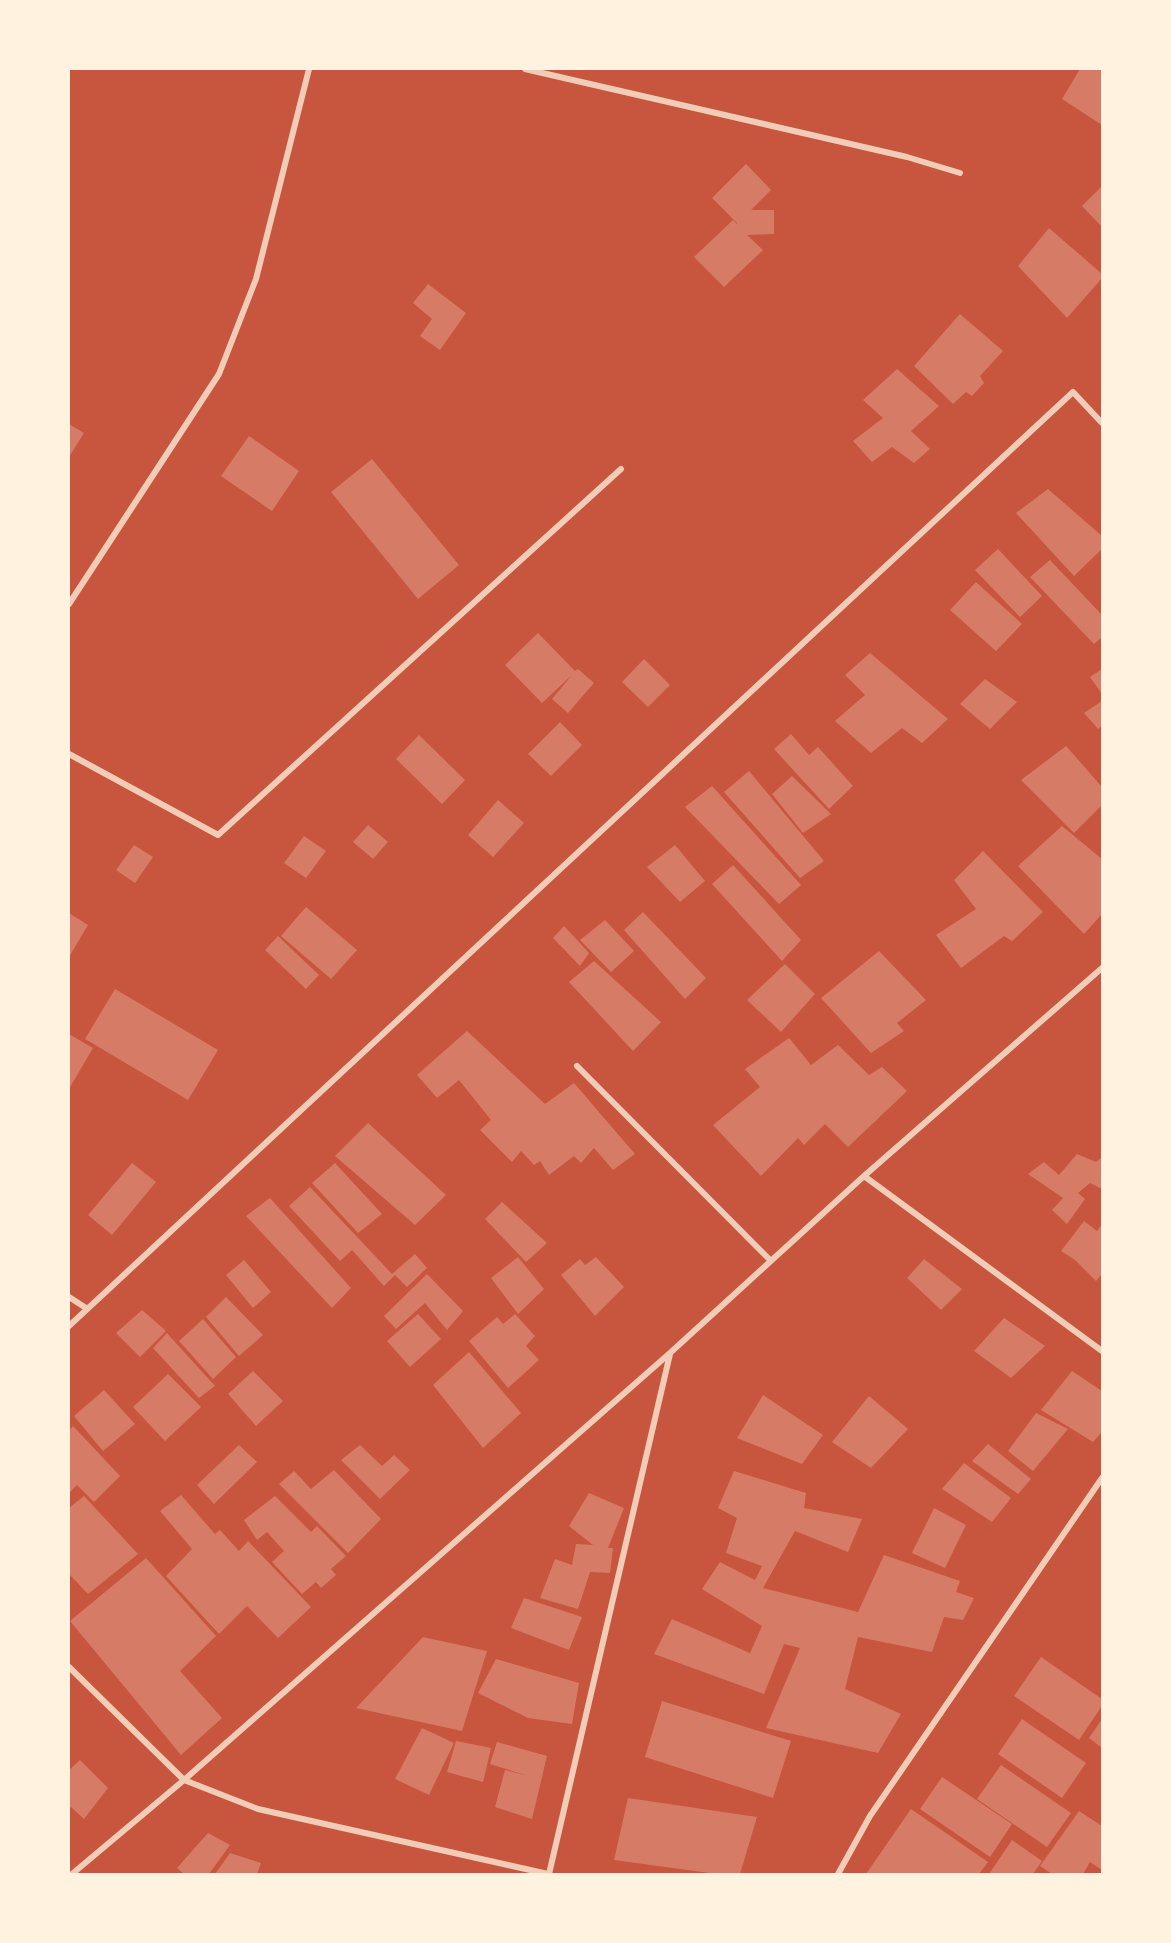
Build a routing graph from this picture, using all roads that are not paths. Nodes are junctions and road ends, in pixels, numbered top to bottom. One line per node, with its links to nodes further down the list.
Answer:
1 (309, 69): 6 (street)
2 (525, 69): 3 (street)
3 (960, 173)
4 (1102, 423): 13 (street)
5 (621, 470): 7 (street)
6 (69, 604)
7 (69, 754)
8 (1102, 968): 10 (street)
9 (577, 1066): 11 (street)
10 (864, 1176): 11 (street); 15 (street)
11 (770, 1260): 16 (street)
12 (69, 1297): 13 (street)
13 (86, 1308): 14 (street)
14 (69, 1326)
15 (1102, 1351)
16 (670, 1353): 19 (street); 21 (street)
17 (1102, 1478): 22 (street)
18 (69, 1667): 19 (street)
19 (184, 1780): 20 (street); 21 (street)
20 (72, 1874)
21 (548, 1874)
22 (838, 1874)

